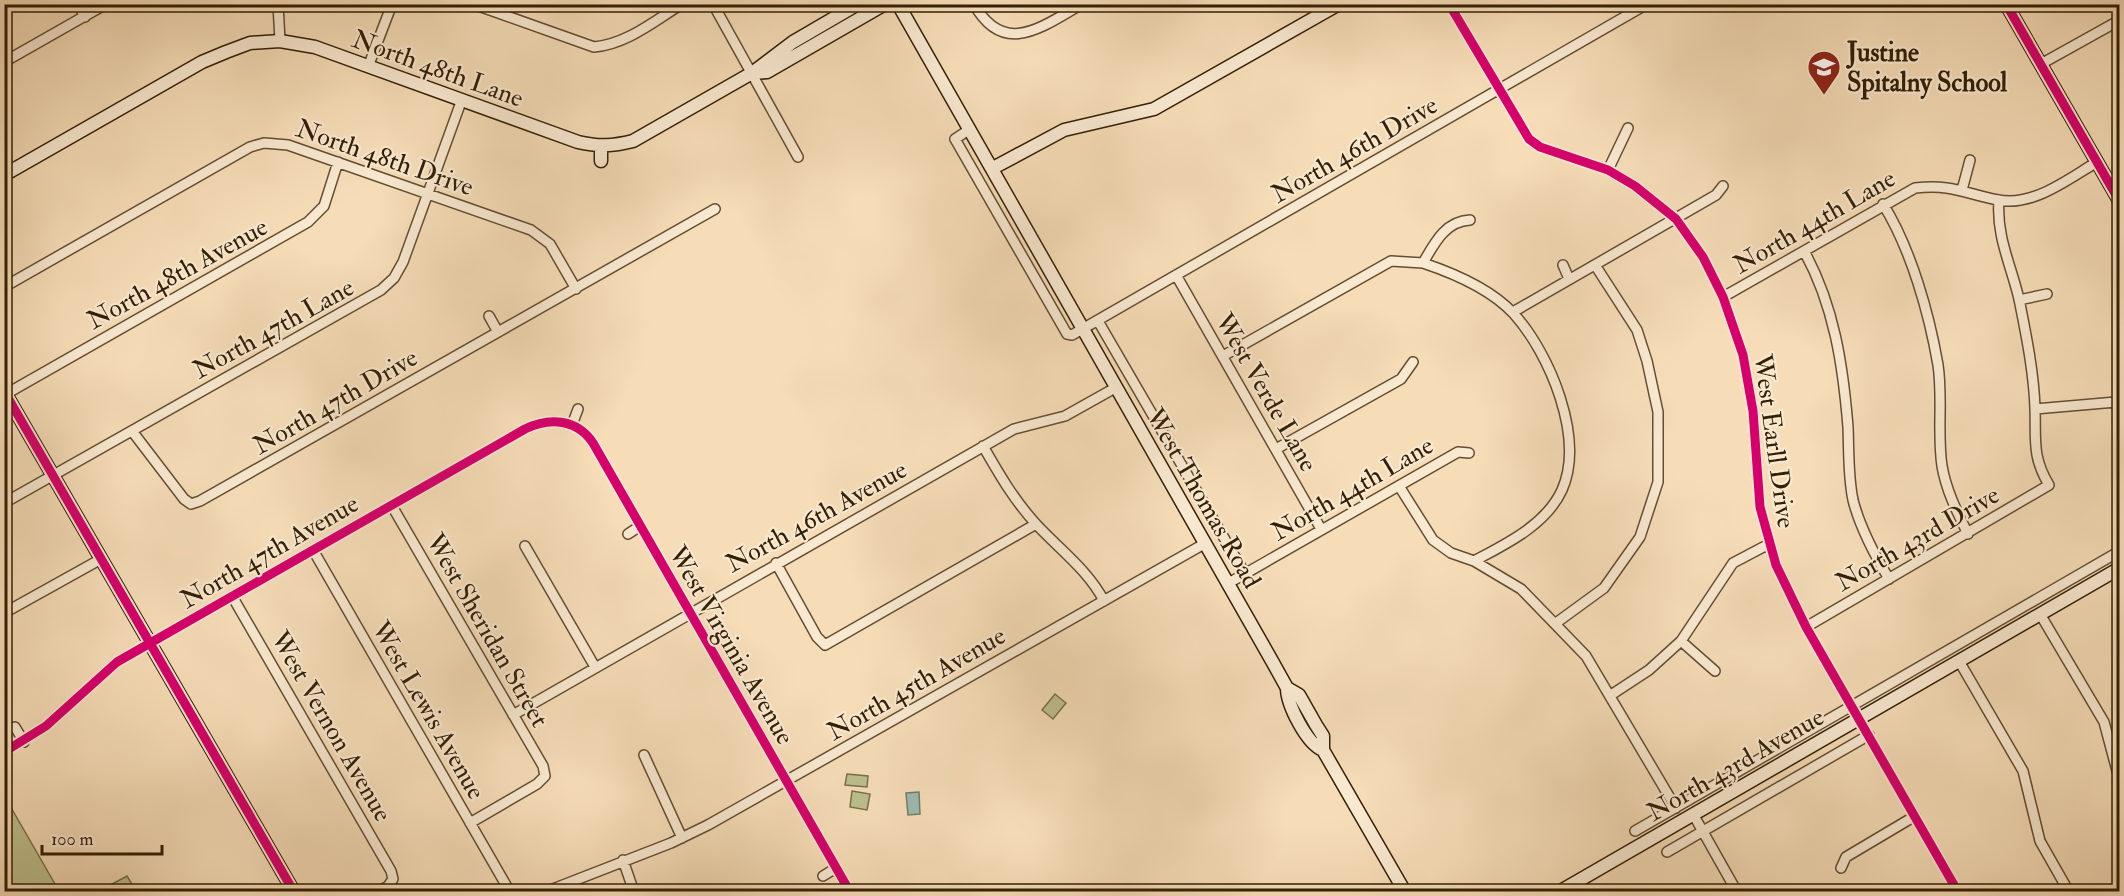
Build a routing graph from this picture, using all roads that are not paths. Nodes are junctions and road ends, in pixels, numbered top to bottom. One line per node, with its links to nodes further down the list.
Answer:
1 (78, 4): 17 (street)
2 (106, 4): 17 (street)
3 (278, 4): 19 (street)
4 (392, 4): 22 (street)
5 (474, 4): 6 (street)
6 (682, 4)
7 (713, 4): 23 (street)
8 (858, 4): 23 (street, North 48th Lane)
9 (885, 4): 23 (street, North 48th Lane)
10 (898, 4): 26 (street, West Thomas Road)
11 (974, 4): 12 (street)
12 (1082, 4)
13 (1339, 4): 34 (street)
14 (1449, 4): 24 (street, West Earll Drive)
15 (1647, 4): 24 (street, North 46th Drive)
16 (2007, 4): 21 (street)
17 (85, 17): 20 (street)
18 (2120, 20): 21 (street)
19 (280, 41): 22 (street, North 48th Lane); 36 (street, North 48th Lane)
20 (4, 62)
21 (2041, 64): 33 (street)
22 (368, 67): 25 (street, North 48th Lane)
23 (752, 73): 28 (street, North 48th Lane); 29 (street)
24 (1498, 90): 35 (street, West Earll Drive); 50 (street, North 46th Drive)
25 (461, 102): 28 (street, North 48th Lane); 39 (street, North 47th Lane)
26 (970, 129): 34 (street, West Thomas Road); 60 (street)
27 (1628, 129): 35 (street)
28 (601, 147): 31 (street)
29 (798, 157)
30 (1970, 160): 38 (street)
31 (601, 161)
32 (338, 162): 39 (street, North 48th Drive); 52 (street, North 48th Drive); 65 (street, North 48th Avenue)
33 (2097, 162): 40 (street, North 44th Lane); 41 (street)
34 (993, 168): 60 (street, West Thomas Road)
35 (1608, 170): 44 (street, West Earll Drive)
36 (4, 175)
37 (1723, 186): 44 (street)
38 (1962, 190): 40 (street, North 44th Lane); 42 (street, North 44th Lane)
39 (429, 193): 53 (street, North 48th Drive); 70 (street, North 47th Lane)
40 (2000, 200): 56 (street)
41 (2120, 202)
42 (1883, 204): 46 (street, North 44th Lane); 82 (street)
43 (715, 209): 53 (street, North 47th Drive)
44 (1676, 219): 48 (street); 55 (street, West Earll Drive)
45 (1470, 220): 47 (street)
46 (1804, 251): 55 (street, North 44th Lane); 93 (street)
47 (1423, 263): 57 (street); 62 (street)
48 (1595, 265): 51 (street); 100 (street)
49 (1563, 266): 51 (street)
50 (1176, 275): 59 (street, North 46th Drive); 62 (street, West Verde Lane)
51 (1569, 279): 57 (street)
52 (4, 287)
53 (576, 289): 61 (street, North 47th Drive)
54 (2047, 294): 56 (street)
55 (1723, 297): 84 (street, West Earll Drive)
56 (2019, 300): 68 (street)
57 (1513, 312): 89 (street)
58 (489, 316): 61 (street)
59 (1098, 321): 60 (street, North 46th Drive); 92 (street, West Thomas Road)
60 (1082, 330): 64 (street, West Thomas Road)
61 (498, 332): 70 (street, North 47th Drive)
62 (1223, 356): 72 (street, West Verde Lane)
63 (1413, 362): 72 (street)
64 (1115, 388): 71 (street, North 46th Avenue); 83 (street, West Thomas Road)
65 (5, 392): 74 (street)
66 (2120, 408): 68 (street)
67 (578, 409): 69 (street)
68 (2035, 409): 82 (street, North 43rd Drive)
69 (572, 425): 77 (street, North 47th Avenue); 79 (street, West Virginia Avenue)
70 (132, 431): 74 (street, North 47th Lane)
71 (983, 446): 78 (street); 90 (street, North 46th Avenue)
72 (1276, 449): 80 (street, West Verde Lane)
73 (1469, 453): 75 (street, North 44th Lane)
74 (53, 475): 76 (street, North 47th Lane); 88 (street)
75 (1399, 486): 80 (street, North 44th Lane); 89 (street)
76 (4, 503)
77 (392, 506): 86 (street, North 47th Avenue); 109 (street, West Sheridan Street)
78 (1036, 524): 90 (street); 96 (street)
79 (640, 526): 81 (street, West Virginia Avenue); 97 (street, West Virginia Avenue)
80 (1321, 529): 92 (street, North 44th Lane)
81 (628, 534)
82 (1968, 534): 93 (street, North 43rd Drive)
83 (1204, 544): 94 (street, West Thomas Road); 96 (street, North 45th Avenue)
84 (1769, 544): 101 (street, West Earll Drive); 102 (street)
85 (525, 546): 105 (street)
86 (313, 550): 95 (street, North 47th Avenue); 121 (street, West Lewis Avenue)
87 (2120, 551): 108 (street, North 43rd Avenue)
88 (101, 559): 98 (street); 103 (street)
89 (1474, 561): 100 (street)
90 (776, 563): 97 (street, North 46th Avenue)
91 (2120, 568): 99 (street, North 43rd Avenue)
92 (1245, 574): 94 (street, North 44th Lane)
93 (1888, 579): 101 (street, North 43rd Drive)
94 (1227, 584): 136 (street, West Thomas Road)
95 (232, 596): 103 (street, North 47th Avenue); 131 (street, West Vernon Avenue)
96 (1104, 601): 116 (street, North 45th Avenue)
97 (690, 612): 105 (street, North 46th Avenue); 116 (street, West Virginia Avenue)
98 (4, 613)
99 (2040, 614): 104 (street, North 43rd Avenue); 117 (street)
100 (1556, 623): 107 (street)
101 (1806, 627): 108 (street, West Earll Drive)
102 (1681, 641): 106 (street); 107 (street)
103 (150, 643): 113 (street, North 47th Avenue); 130 (street)
104 (1959, 661): 110 (street, North 43rd Avenue); 140 (street)
105 (595, 667): 109 (street, North 46th Avenue)
106 (1715, 671)
107 (1611, 695): 118 (street)
108 (1852, 706): 110 (street, West Earll Drive); 118 (street, North 43rd Avenue)
109 (513, 714): 121 (street, West Sheridan Street)
110 (1859, 718): 112 (street, West Earll Drive); 119 (street, North 43rd Avenue)
111 (15, 727): 113 (street)
112 (1869, 735): 120 (street, West Earll Drive); 123 (street, North 43rd Avenue)
113 (24, 742): 114 (street, North 47th Avenue)
114 (4, 752)
115 (644, 755): 124 (street)
116 (785, 780): 124 (street, North 45th Avenue); 127 (street, West Virginia Avenue)
117 (2120, 782)
118 (1676, 808): 122 (street, North 43rd Avenue)
119 (1692, 814): 123 (street); 137 (street, North 43rd Avenue)
120 (1915, 816): 128 (street); 139 (street, West Earll Drive)
121 (470, 823): 132 (street, West Lewis Avenue)
122 (1635, 831)
123 (1702, 831): 125 (street, North 43rd Avenue); 138 (street)
124 (682, 838): 126 (street, North 45th Avenue)
125 (1666, 852)
126 (623, 860): 133 (street, North 45th Avenue); 134 (street)
127 (836, 868): 129 (street); 135 (street, West Virginia Avenue)
128 (1841, 868)
129 (824, 876)
130 (294, 891)
131 (378, 891)
132 (510, 891)
133 (545, 891)
134 (634, 891)
135 (850, 891)
136 (1405, 891)
137 (1560, 891)
138 (1737, 891)
139 (1958, 891)
140 (2069, 891)

